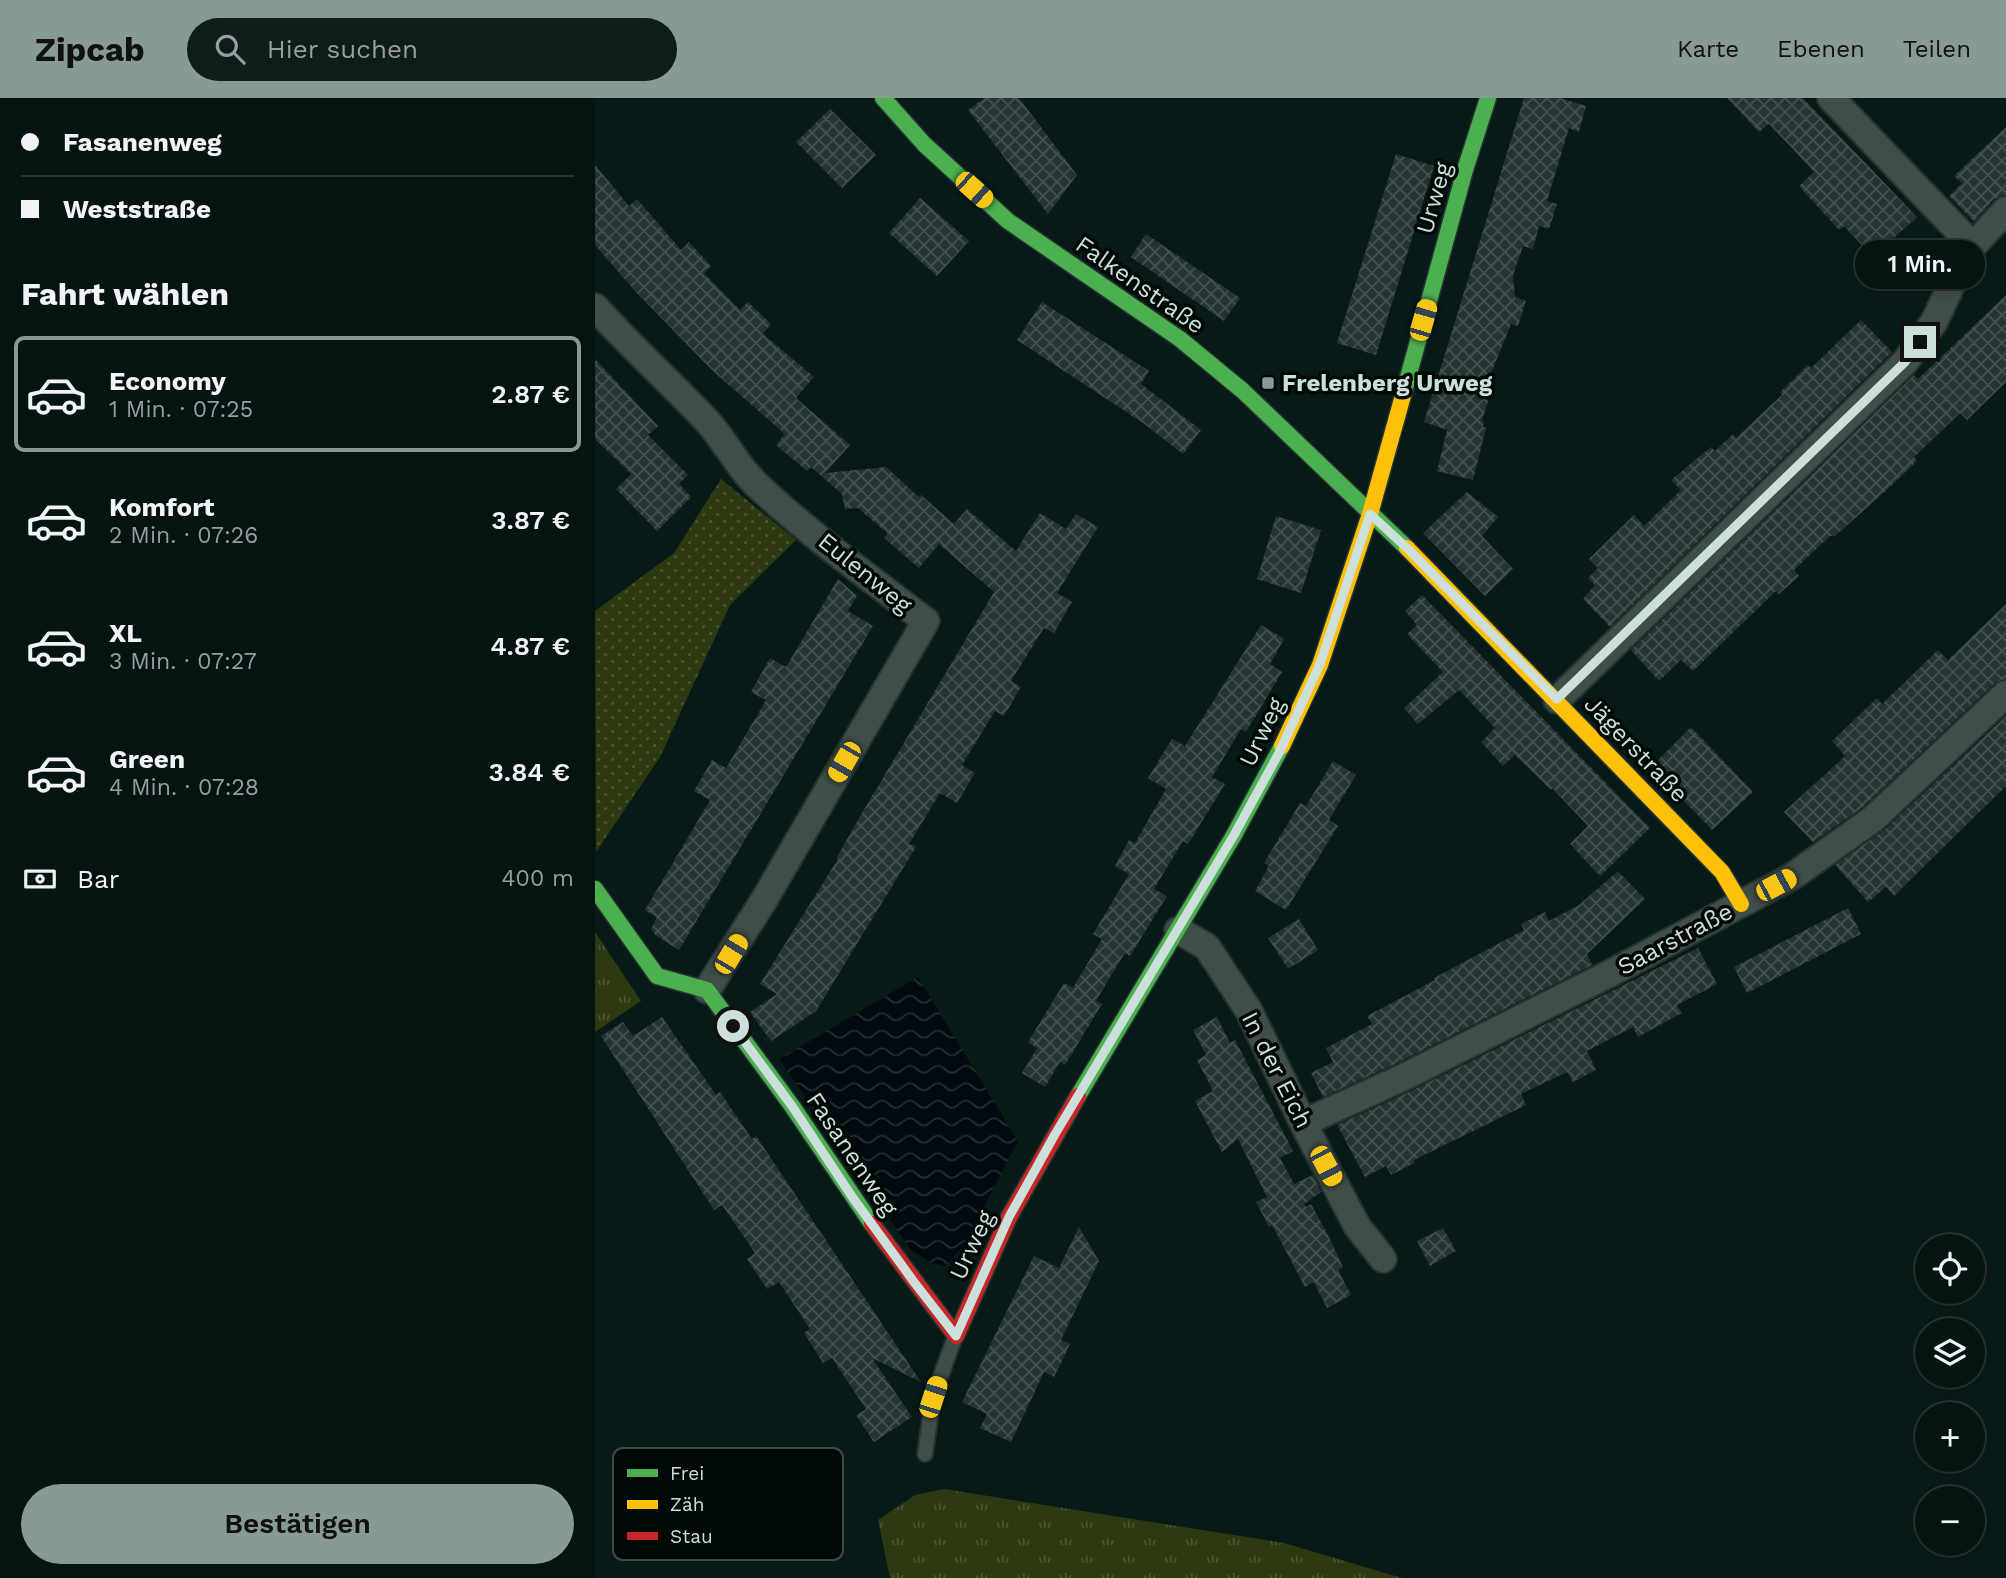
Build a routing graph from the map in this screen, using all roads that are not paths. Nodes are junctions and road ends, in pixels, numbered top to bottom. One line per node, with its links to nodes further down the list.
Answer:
1 (883, 98): 7 (street, Falkenstraße)
2 (1488, 98): 7 (street, Urweg)
3 (1831, 98): 5 (street)
4 (2006, 210): 5 (street)
5 (1973, 246): 9 (street)
6 (595, 307): 13 (street, Eulenweg)
7 (1370, 514): 9 (street, Jägerstraße); 12 (street, Urweg)
8 (2006, 694): 11 (street, Saarstraße)
9 (1557, 699): 11 (street, Jägerstraße)
10 (595, 889): 13 (street)
11 (1741, 904): 14 (street, Saarstraße)
12 (1178, 930): 14 (street, In der Eich); 16 (street, Urweg)
13 (707, 990): 16 (street, Fasanenweg)
14 (1304, 1123): 15 (street, In der Eich)
15 (1383, 1259)
16 (956, 1336): 17 (lane)
17 (925, 1454)

